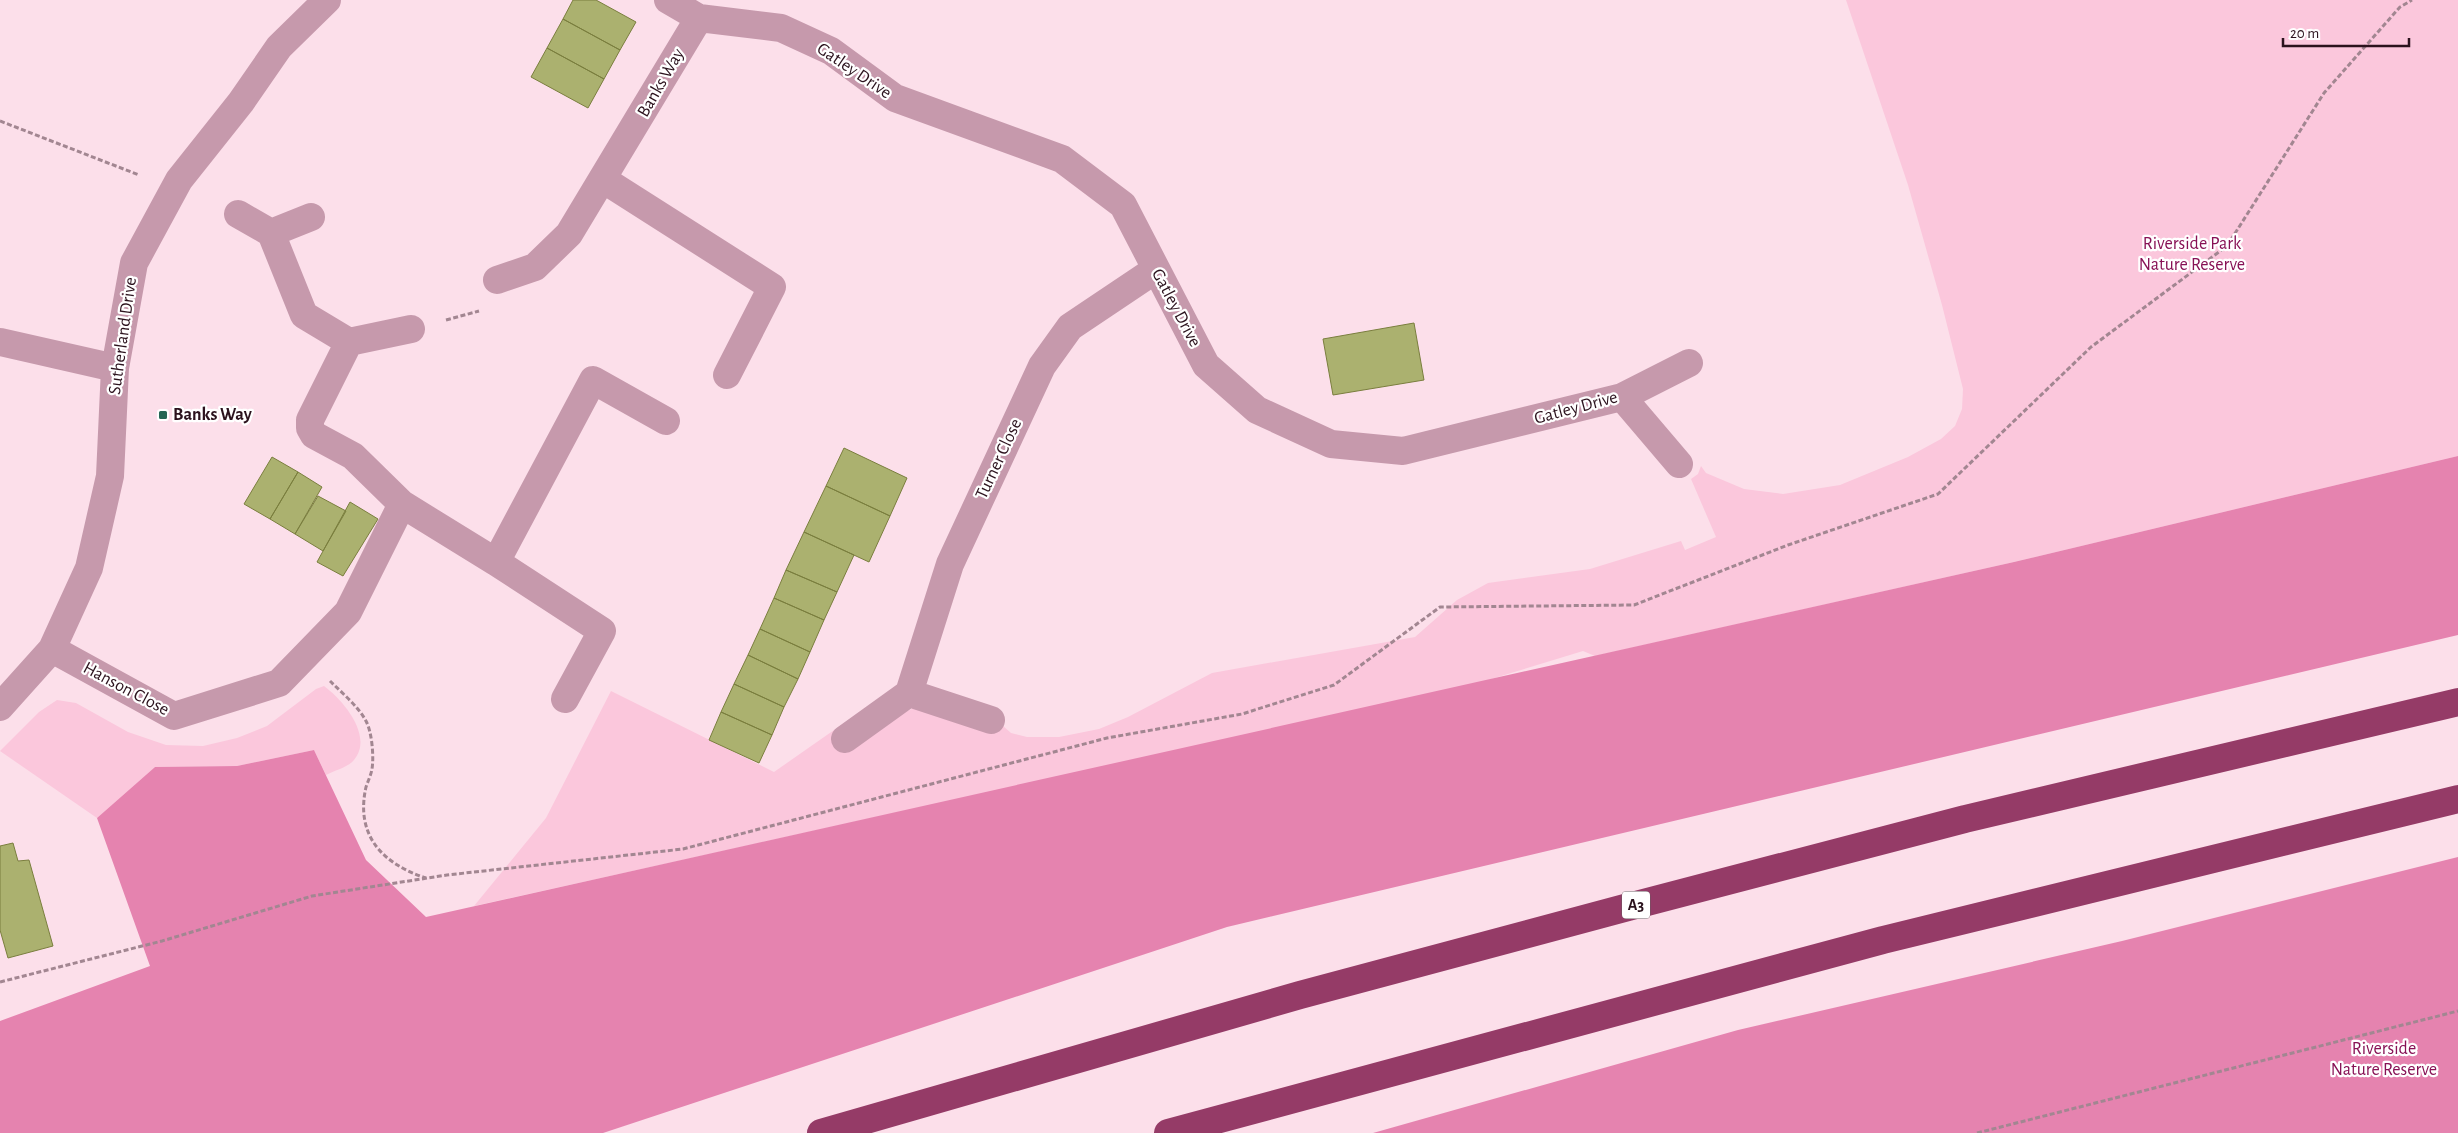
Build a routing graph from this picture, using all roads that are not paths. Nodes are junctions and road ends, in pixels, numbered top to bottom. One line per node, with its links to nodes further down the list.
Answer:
1 (327, 0): 14 (street, Sutherland Drive)
2 (668, 0): 3 (street)
3 (699, 18): 4 (street, Banks Way); 8 (street, Gatley Drive)
4 (604, 180): 9 (street, Banks Way); 15 (street)
5 (238, 214): 7 (street)
6 (311, 217): 7 (street)
7 (271, 233): 12 (street)
8 (1155, 270): 16 (street, Gatley Drive); 22 (street, Turner Close)
9 (497, 280)
10 (412, 329): 12 (street)
11 (0, 342): 14 (street)
12 (349, 342): 19 (street)
13 (1689, 362): 16 (street, Gatley Drive)
14 (115, 368): 21 (street, Sutherland Drive)
15 (727, 376)
16 (1622, 397): 18 (street)
17 (666, 421): 20 (street)
18 (1679, 464)
19 (402, 504): 20 (street); 21 (street, Hanson Close)
20 (496, 562): 23 (street)
21 (52, 649): 25 (street, Sutherland Drive)
22 (909, 694): 26 (street); 27 (street)
23 (565, 699)
24 (2458, 702): 29 (highway, A3)
25 (0, 707)
26 (991, 720)
27 (845, 739)
28 (2458, 799): 30 (highway)
29 (821, 1133)
30 (1168, 1133)

